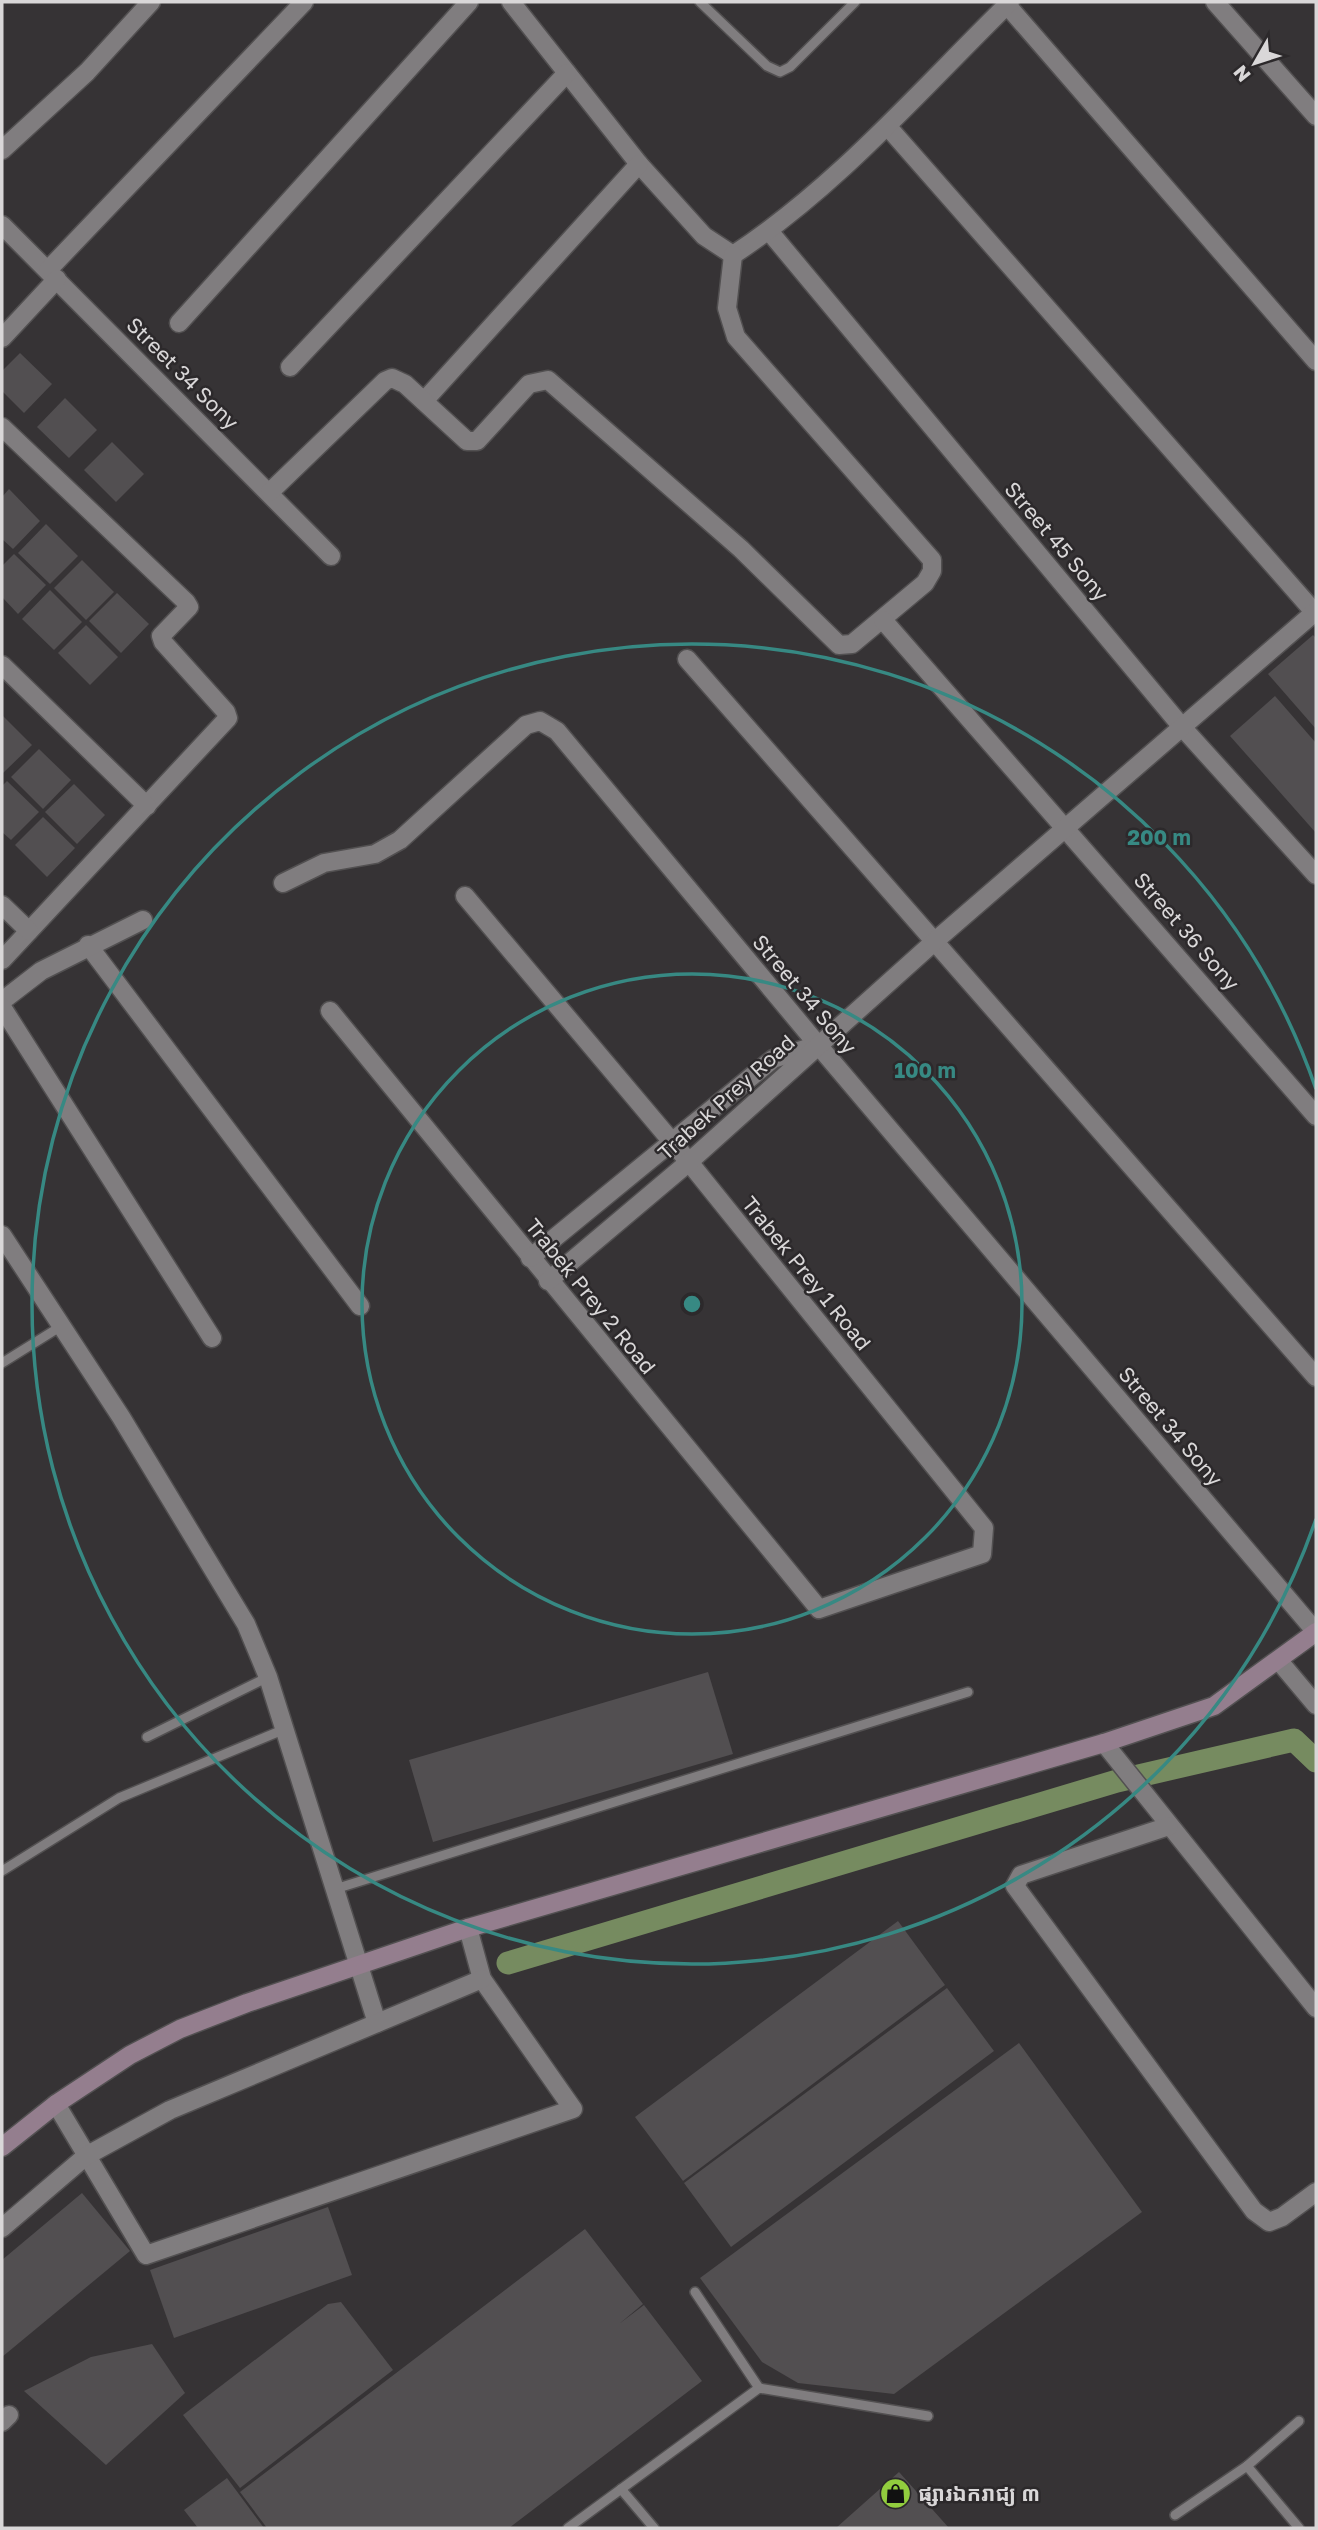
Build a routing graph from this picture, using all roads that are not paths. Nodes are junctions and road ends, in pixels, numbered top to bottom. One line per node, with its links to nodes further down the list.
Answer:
1 (151, 2): 12 (street)
2 (304, 2): 17 (street)
3 (470, 2): 18 (street)
4 (512, 2): 9 (street)
5 (700, 2): 6 (lane)
6 (855, 2)
7 (1215, 2): 10 (street)
8 (1009, 4): 11 (street); 20 (street)
9 (567, 73): 13 (street); 21 (street)
10 (1316, 116)
11 (888, 127): 15 (street); 26 (street)
12 (2, 150)
13 (639, 164): 16 (street); 22 (street)
14 (2, 225): 17 (street, Street 34 Sony)
15 (769, 231): 16 (street); 30 (street, Street 45 Sony)
16 (733, 255): 27 (street)
17 (52, 275): 19 (street); 24 (street, Street 34 Sony)
18 (180, 323)
19 (2, 338)
20 (1316, 361)
21 (290, 367)
22 (424, 401): 24 (street); 27 (street)
23 (2, 427): 31 (street)
24 (270, 492): 25 (street, Street 34 Sony)
25 (331, 556)
26 (1316, 612): 30 (street)
27 (883, 620): 32 (street, Street 36 Sony)
28 (687, 659): 39 (street)
29 (2, 665): 31 (street)
30 (1182, 727): 32 (street); 33 (street, Street 45 Sony)
31 (147, 806): 38 (street)
32 (1067, 827): 39 (street); 46 (street, Street 36 Sony)
33 (1316, 875)
34 (283, 883): 45 (street, Street 34 Sony)
35 (465, 896): 47 (street, Trabek Prey 1 Road)
36 (2, 905): 38 (street)
37 (143, 920): 40 (street)
38 (29, 931): 41 (street)
39 (935, 941): 45 (street); 56 (street)
40 (88, 945): 42 (street); 52 (street)
41 (2, 960)
42 (2, 1001)
43 (2, 1007): 54 (street)
44 (330, 1011): 50 (street, Trabek Prey 2 Road)
45 (818, 1045): 47 (street, Trabek Prey Road); 48 (street, Trabek Prey Road); 58 (street, Street 34 Sony)
46 (1316, 1116)
47 (672, 1143): 48 (street, Trabek Prey 1 Road); 50 (street, Trabek Prey Road)
48 (689, 1162): 51 (street, Trabek Prey Road); 57 (street, Trabek Prey 1 Road)
49 (2, 1235): 53 (street)
50 (530, 1258): 51 (street, Trabek Prey 2 Road)
51 (548, 1281): 57 (street, Trabek Prey 2 Road)
52 (360, 1306)
53 (63, 1325): 55 (lane); 60 (street)
54 (212, 1338)
55 (2, 1363)
56 (1316, 1377)
57 (819, 1609)
58 (1316, 1632): 59 (street)
59 (1279, 1661): 62 (street); 65 (street)
60 (268, 1677): 63 (street); 64 (lane)
61 (968, 1692): 68 (lane)
62 (1316, 1705)
63 (285, 1730): 67 (lane); 68 (street)
64 (147, 1737)
65 (1110, 1750): 66 (street); 69 (street)
66 (1164, 1820): 72 (street); 77 (street)
67 (2, 1871)
68 (335, 1889): 70 (street)
69 (468, 1928): 70 (street); 71 (street)
70 (359, 1965): 73 (street); 74 (street)
71 (482, 1979): 73 (street); 76 (street)
72 (1316, 2008)
73 (377, 2023): 76 (street)
74 (55, 2104): 75 (street); 76 (street)
75 (2, 2147)
76 (86, 2156): 78 (street)
77 (1316, 2192)
78 (2, 2228)
79 (695, 2292): 80 (lane)
80 (759, 2388): 81 (lane); 84 (lane)
81 (928, 2416)
82 (1299, 2421): 83 (lane)
83 (1247, 2466): 85 (lane); 88 (lane)
84 (621, 2489): 86 (lane); 87 (lane)
85 (1175, 2515)
86 (568, 2528)
87 (654, 2528)
88 (1299, 2528)

